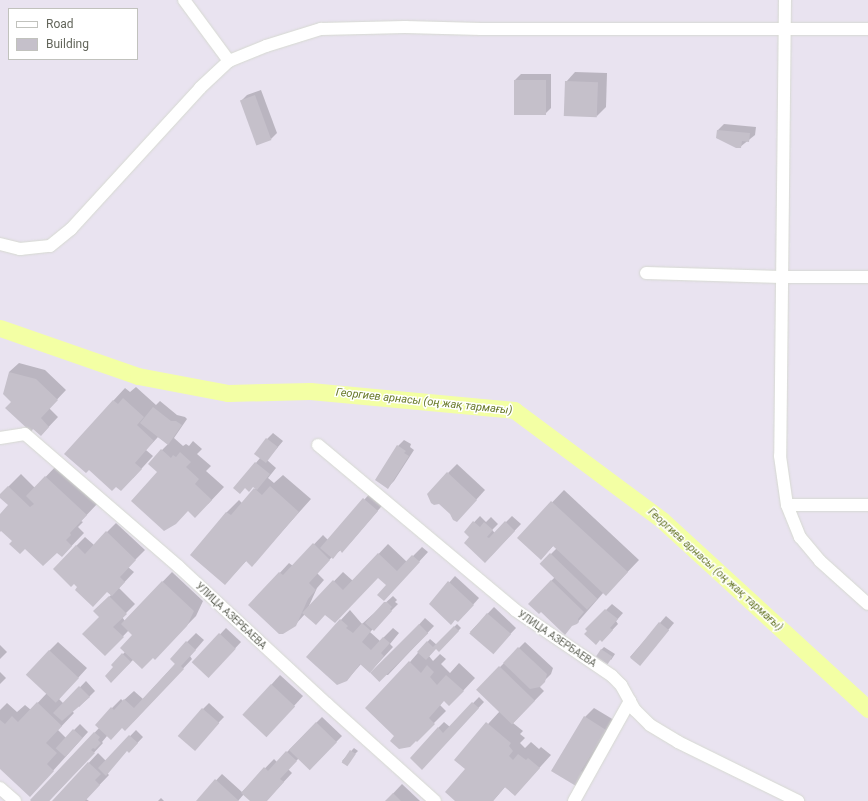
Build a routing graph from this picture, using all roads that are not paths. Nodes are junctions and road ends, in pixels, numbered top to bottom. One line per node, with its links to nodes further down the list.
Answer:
1 (184, 0): 5 (street)
2 (785, 0): 3 (street)
3 (785, 29): 4 (street); 5 (street); 8 (street)
4 (868, 29)
5 (229, 61): 6 (street)
6 (0, 244)
7 (646, 273): 8 (street)
8 (781, 277): 9 (street); 12 (street)
9 (868, 277)
10 (0, 438): 18 (street, УЛИЦА АЗЕРБАЕВА)
11 (318, 445): 15 (street, УЛИЦА АЗЕРБАЕВА)
12 (787, 505): 13 (street); 14 (street)
13 (868, 505)
14 (868, 604)
15 (630, 700): 19 (street); 20 (street, УЛИЦА АЗЕРБАЕВА)
16 (0, 788): 17 (street)
17 (15, 801)
18 (435, 801)
19 (574, 801)
20 (798, 801)

